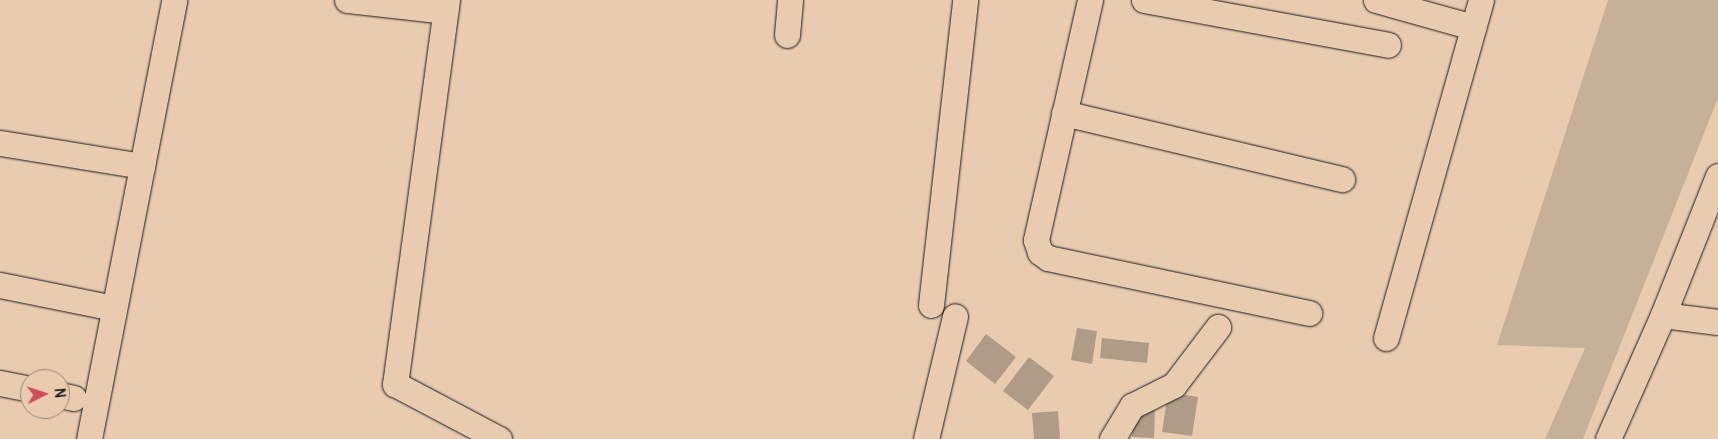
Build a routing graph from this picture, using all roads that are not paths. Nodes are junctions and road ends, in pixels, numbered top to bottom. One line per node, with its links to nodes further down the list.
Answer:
1 (174, 0): 15 (street)
2 (347, 0): 9 (street)
3 (790, 0): 11 (street)
4 (966, 0): 20 (street)
5 (1090, 0): 13 (street)
6 (1144, 0): 12 (street)
7 (1376, 0): 10 (street)
8 (1480, 0): 10 (street)
9 (446, 6): 31 (street)
10 (1473, 27): 27 (street)
11 (787, 35)
12 (1388, 45)
13 (1064, 113): 17 (street); 22 (street)
14 (0, 143): 15 (street)
15 (142, 166): 21 (street)
16 (1718, 176): 18 (street)
17 (1342, 179)
18 (1713, 201): 23 (street)
19 (0, 285): 21 (street)
20 (931, 305)
21 (114, 308): 30 (street)
22 (1309, 312)
23 (1663, 315): 25 (street); 34 (street)
24 (955, 316): 32 (street)
25 (1718, 322)
26 (1218, 327): 33 (street)
27 (1386, 338)
28 (0, 383): 29 (street)
29 (20, 387)
30 (89, 439)
31 (499, 439)
32 (926, 439)
33 (1112, 439)
34 (1608, 439)

